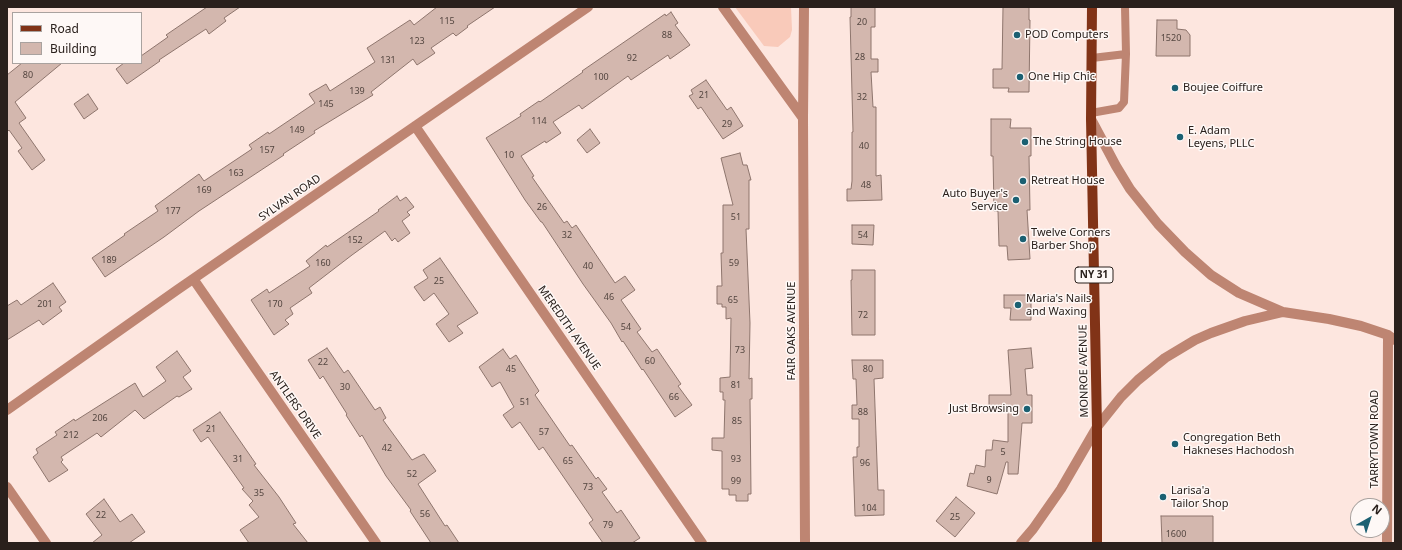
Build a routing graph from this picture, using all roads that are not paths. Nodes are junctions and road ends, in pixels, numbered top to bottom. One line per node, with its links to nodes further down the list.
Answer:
1 (588, 7): 10 (street, SYLVAN ROAD)
2 (723, 7): 9 (street)
3 (804, 7): 9 (street, FAIR OAKS AVENUE)
4 (1092, 7): 7 (main road, MONROE AVENUE / NY 31)
5 (1125, 7): 6 (lane)
6 (1126, 54): 7 (lane); 8 (lane)
7 (1092, 58): 8 (main road, MONROE AVENUE / NY 31)
8 (1091, 116): 12 (street); 15 (main road, MONROE AVENUE / NY 31)
9 (803, 118): 20 (street, FAIR OAKS AVENUE)
10 (415, 126): 11 (street, SYLVAN ROAD); 19 (street, MEREDITH AVENUE)
11 (194, 280): 14 (street, SYLVAN ROAD); 18 (street, ANTLERS DRIVE)
12 (1283, 312): 13 (street); 15 (street)
13 (1392, 337): 23 (street, TARRYTOWN ROAD)
14 (7, 410)
15 (1097, 427): 21 (street); 22 (main road, MONROE AVENUE / NY 31)
16 (7, 487): 17 (street)
17 (46, 543)
18 (376, 543)
19 (702, 543)
20 (805, 543)
21 (1021, 543)
22 (1097, 543)
23 (1386, 543)

